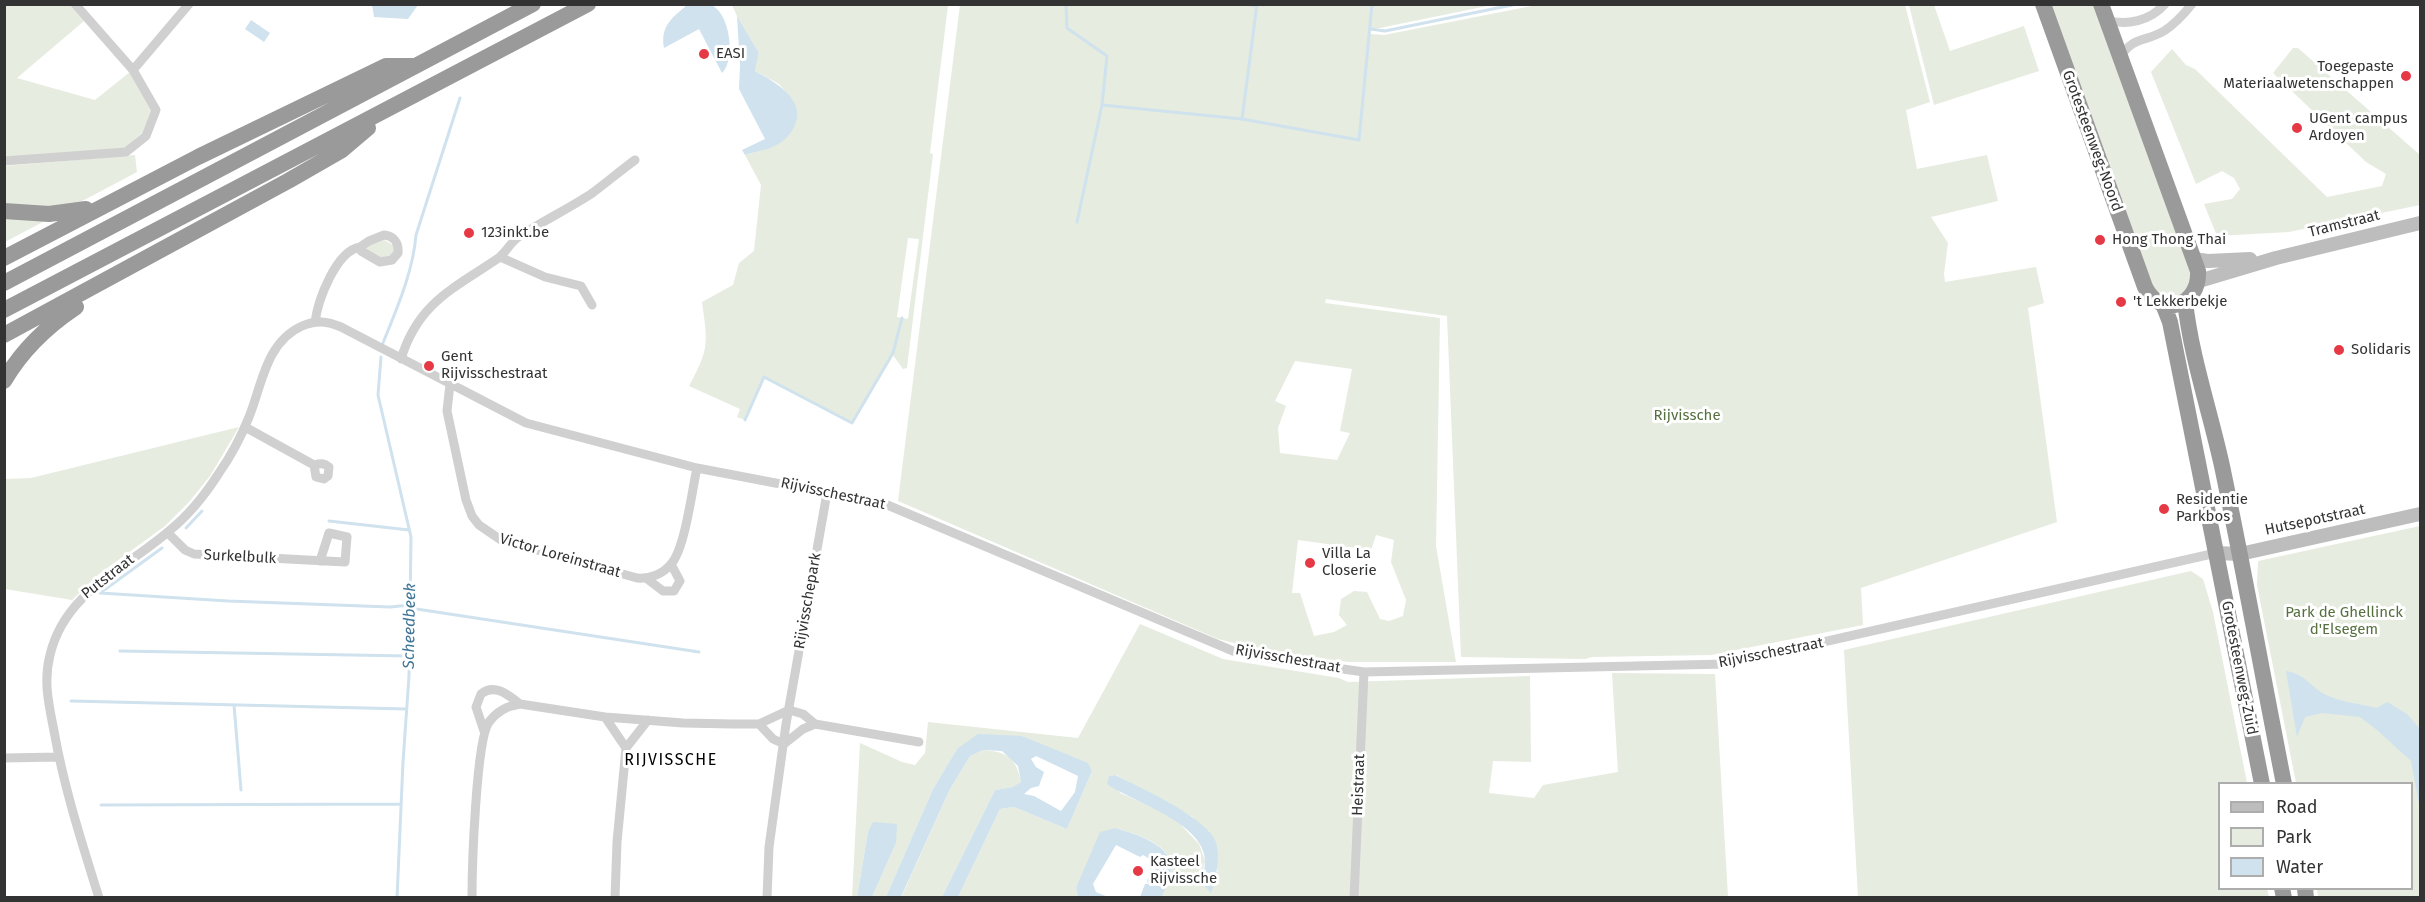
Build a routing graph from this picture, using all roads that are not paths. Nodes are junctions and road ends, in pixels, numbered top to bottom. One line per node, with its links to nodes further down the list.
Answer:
1 (75, 4): 11 (street)
2 (189, 4): 11 (street)
3 (533, 4): 10 (highway)
4 (588, 4): 12 (highway)
5 (2043, 4): 27 (highway, Grotesteenweg-Noord)
6 (2165, 4): 8 (street)
7 (2193, 4): 9 (street)
8 (2104, 12): 9 (highway)
9 (2121, 58): 22 (highway)
10 (416, 66): 15 (highway); 25 (highway)
11 (133, 70): 14 (street)
12 (388, 110): 23 (highway); 29 (highway)
13 (634, 160): 19 (street)
14 (4, 161)
15 (102, 206): 16 (highway); 20 (highway)
16 (4, 211)
17 (2421, 223): 21 (main road, Tramstraat)
18 (360, 247): 30 (street)
19 (500, 257): 28 (street); 32 (street)
20 (4, 258)
21 (2276, 258): 22 (main road, Tramstraat); 24 (main road, Tramstraat)
22 (2194, 259): 24 (highway)
23 (120, 274): 31 (highway); 33 (highway)
24 (2199, 280): 26 (highway)
25 (4, 283)
26 (2185, 301): 27 (highway); 42 (highway)
27 (2163, 304): 41 (highway, Grotesteenweg-Noord)
28 (592, 305)
29 (4, 310)
30 (315, 322): 32 (street); 35 (street, Putstraat)
31 (4, 335)
32 (401, 359): 34 (street, Rijvisschestraat)
33 (4, 381)
34 (450, 384): 37 (street, Rijvisschestraat); 45 (street, Victor Loreinstraat)
35 (245, 427): 36 (street); 40 (street, Putstraat)
36 (314, 465)
37 (697, 468): 38 (street, Rijvisschestraat); 44 (street, Victor Loreinstraat)
38 (827, 493): 46 (street, Rijvisschestraat); 48 (street, Rijvisschepark)
39 (2421, 514): 42 (main road, Hutsepotstraat)
40 (168, 533): 43 (street, Surkelbulk); 57 (street, Putstraat)
41 (2216, 553): 42 (main road, Hutsepotstraat); 46 (street, Rijvisschestraat); 59 (highway, Grotesteenweg-Zuid)
42 (2240, 554): 60 (highway, Grotesteenweg-Zuid)
43 (320, 561)
44 (671, 564): 45 (street); 45 (street, Victor Loreinstraat)
45 (646, 578)
46 (1364, 672): 65 (street, Heistraat)
47 (520, 704): 49 (street); 53 (street); 53 (street)
48 (789, 710): 51 (street); 52 (street); 55 (street, Rijvisschepark)
49 (605, 717): 50 (street); 56 (street)
50 (648, 720): 51 (street); 56 (street)
51 (759, 724): 55 (street)
52 (815, 724): 54 (street); 55 (street)
53 (484, 731): 62 (street)
54 (919, 742)
55 (784, 744): 64 (street, Rijvisschepark)
56 (626, 748): 63 (street)
57 (58, 757): 58 (street); 61 (street, Putstraat)
58 (4, 758)
59 (2262, 782)
60 (2284, 782)
61 (99, 897)
62 (472, 897)
63 (615, 897)
64 (767, 897)
65 (1354, 897)

